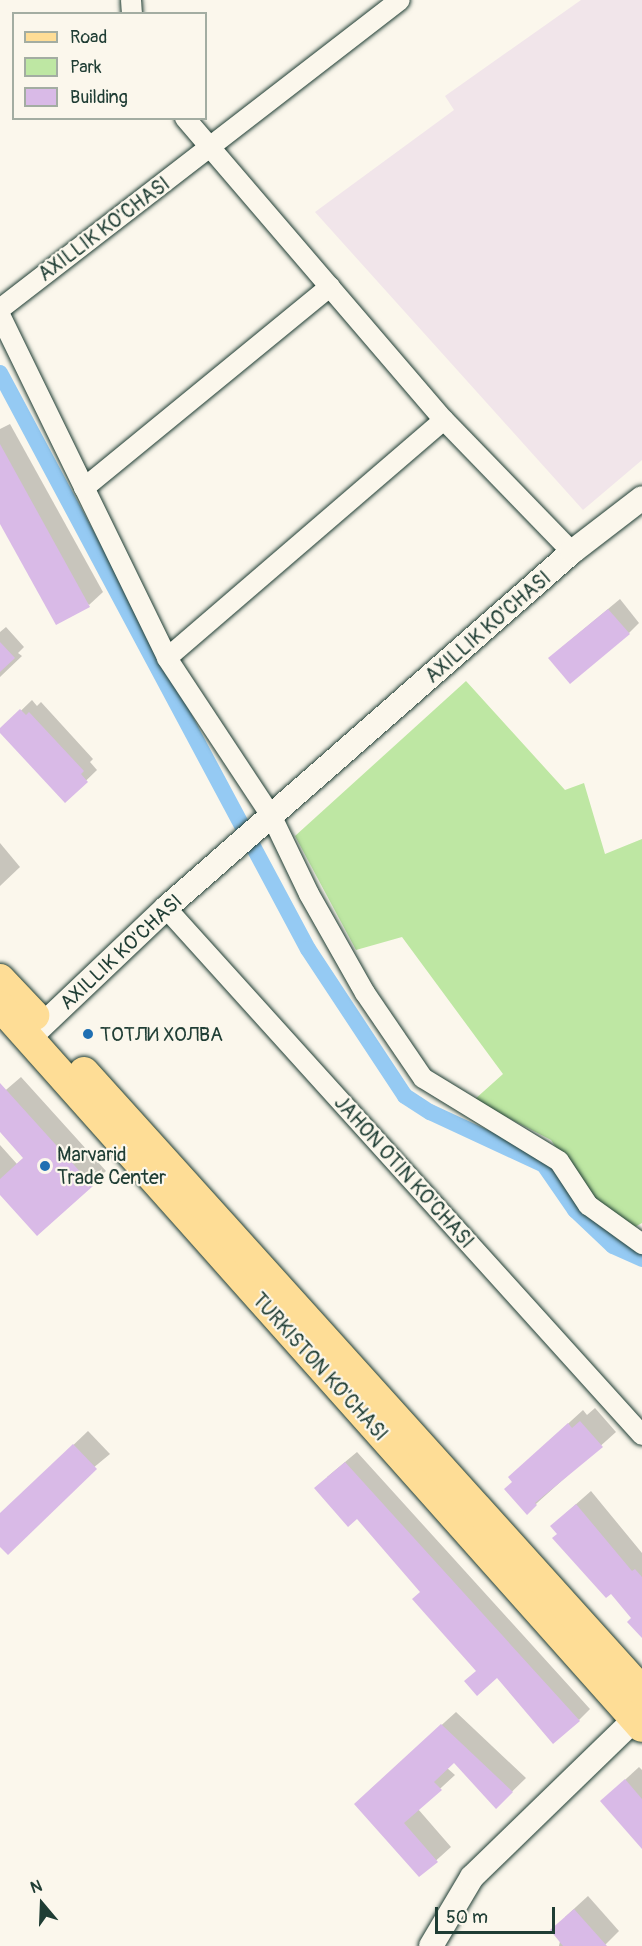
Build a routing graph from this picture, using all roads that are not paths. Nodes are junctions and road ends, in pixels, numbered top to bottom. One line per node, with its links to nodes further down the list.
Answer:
1 (400, 0): 3 (street, AXILLIK KO'CHASI)
2 (186, 120): 3 (street)
3 (208, 149): 4 (street); 5 (street, AXILLIK KO'CHASI)
4 (330, 287): 7 (street); 8 (street)
5 (0, 309)
6 (0, 315): 8 (street)
7 (444, 420): 10 (street); 11 (street)
8 (84, 488): 11 (street)
9 (642, 498): 10 (street, AXILLIK KO'CHASI)
10 (572, 552): 12 (street, AXILLIK KO'CHASI)
11 (167, 658): 12 (street)
12 (268, 820): 13 (street, AXILLIK KO'CHASI); 17 (street)
13 (166, 908): 16 (street, AXILLIK KO'CHASI); 18 (street, JAHON OTIN KO'CHASI)
14 (0, 979): 16 (main road, TURKISTON KO'CHASI)
15 (0, 1006): 16 (main road, TURKISTON KO'CHASI)
16 (36, 1032): 19 (main road, TURKISTON KO'CHASI)
17 (642, 1244)
18 (642, 1435)
19 (640, 1712): 20 (street)
20 (432, 1942)

